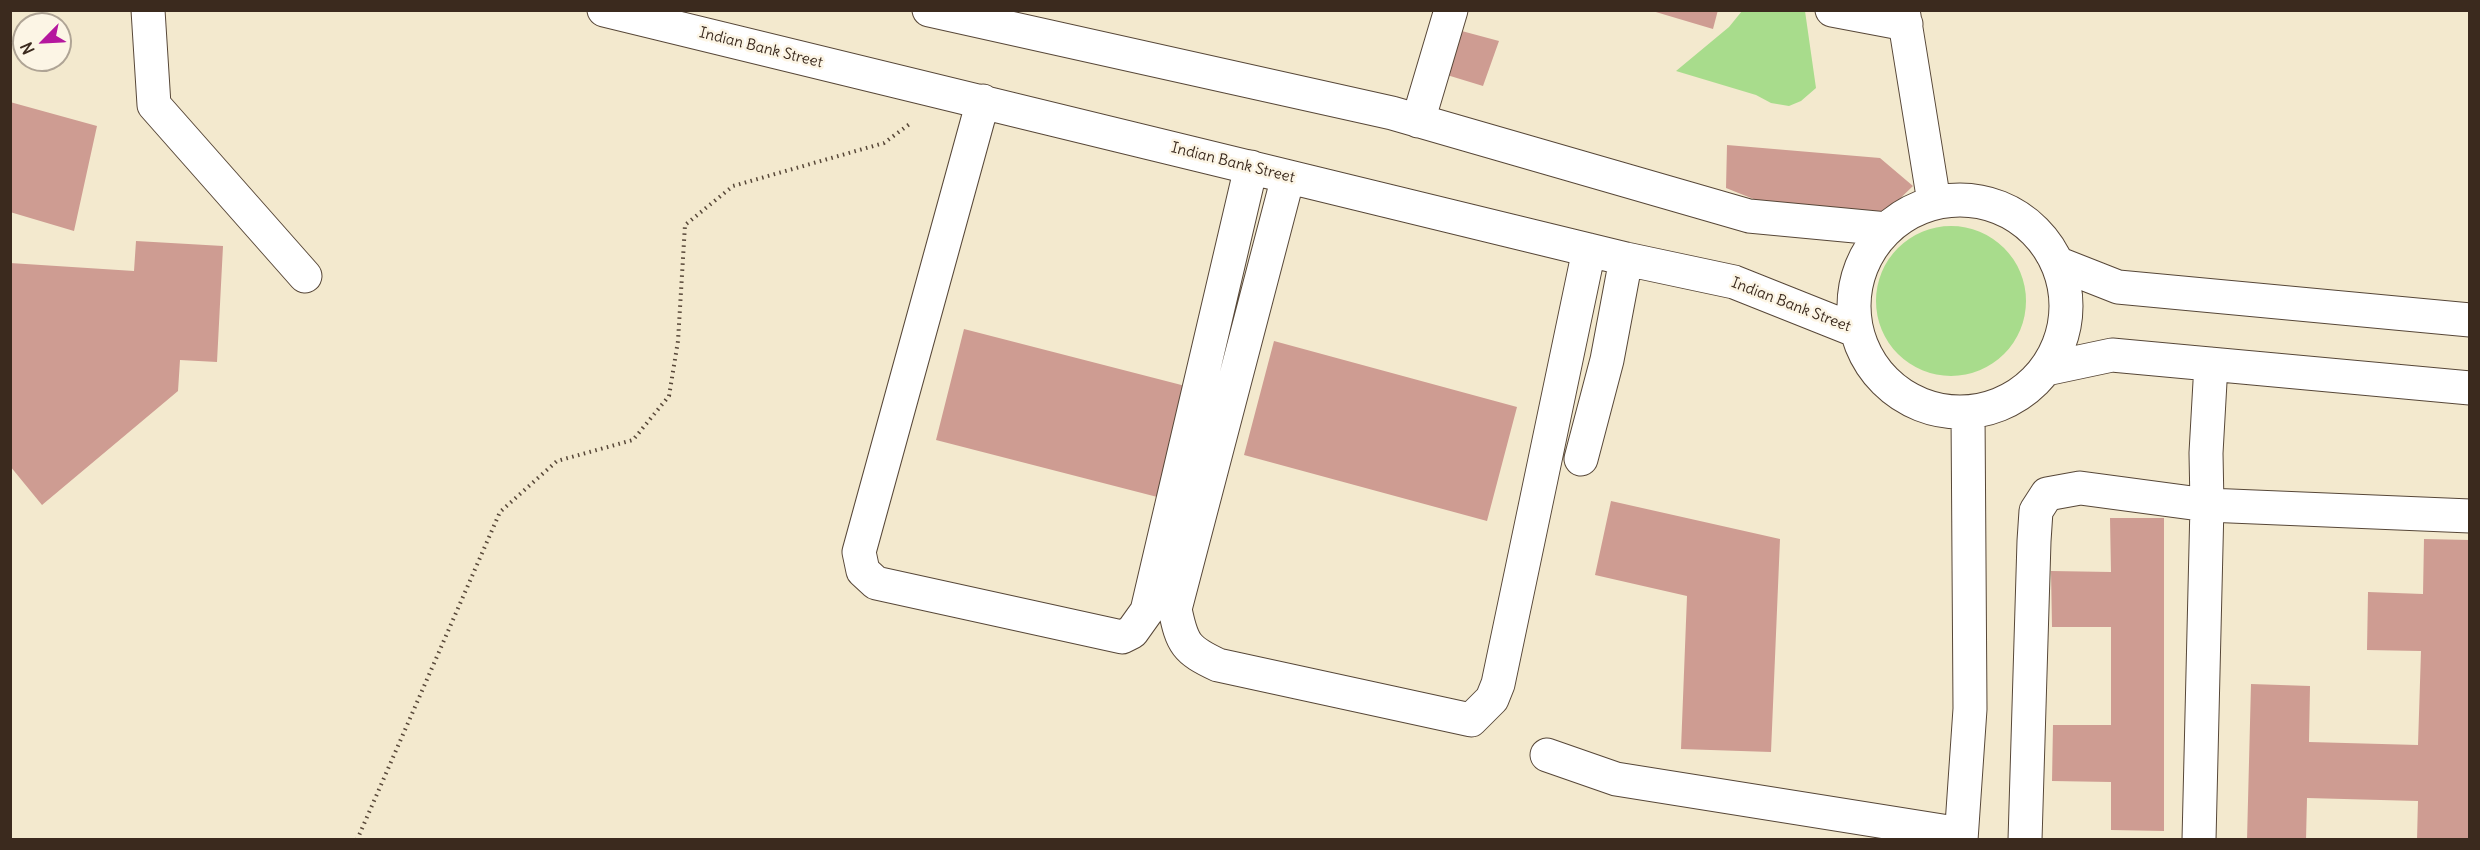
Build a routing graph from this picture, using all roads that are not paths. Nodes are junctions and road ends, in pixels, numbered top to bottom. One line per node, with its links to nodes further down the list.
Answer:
1 (148, 10): 16 (street)
2 (604, 10): 7 (street, Indian Bank Street)
3 (929, 10): 8 (street)
4 (1451, 10): 8 (street)
5 (1832, 10): 6 (street)
6 (1904, 17): 11 (street)
7 (983, 102): 9 (street, Indian Bank Street); 9 (street)
8 (1418, 121): 12 (street)
9 (1251, 167): 10 (street, Indian Bank Street)
10 (1288, 177): 13 (street, Indian Bank Street); 13 (street)
11 (1934, 202): 12 (street); 15 (street)
12 (1887, 229): 18 (street)
13 (1589, 250): 14 (street, Indian Bank Street)
14 (1626, 259): 18 (street, Indian Bank Street); 23 (street)
15 (2057, 263): 17 (street); 20 (street)
16 (305, 276)
17 (2469, 320)
18 (1857, 331): 22 (street)
19 (2211, 364): 20 (street); 21 (street); 24 (street)
20 (2046, 369): 22 (street)
21 (2469, 388)
22 (1968, 412): 27 (street)
23 (1581, 459)
24 (2207, 505): 25 (street); 28 (street); 29 (street)
25 (2469, 516)
26 (1547, 755): 27 (street)
27 (1961, 837)
28 (2025, 840)
29 (2199, 840)

